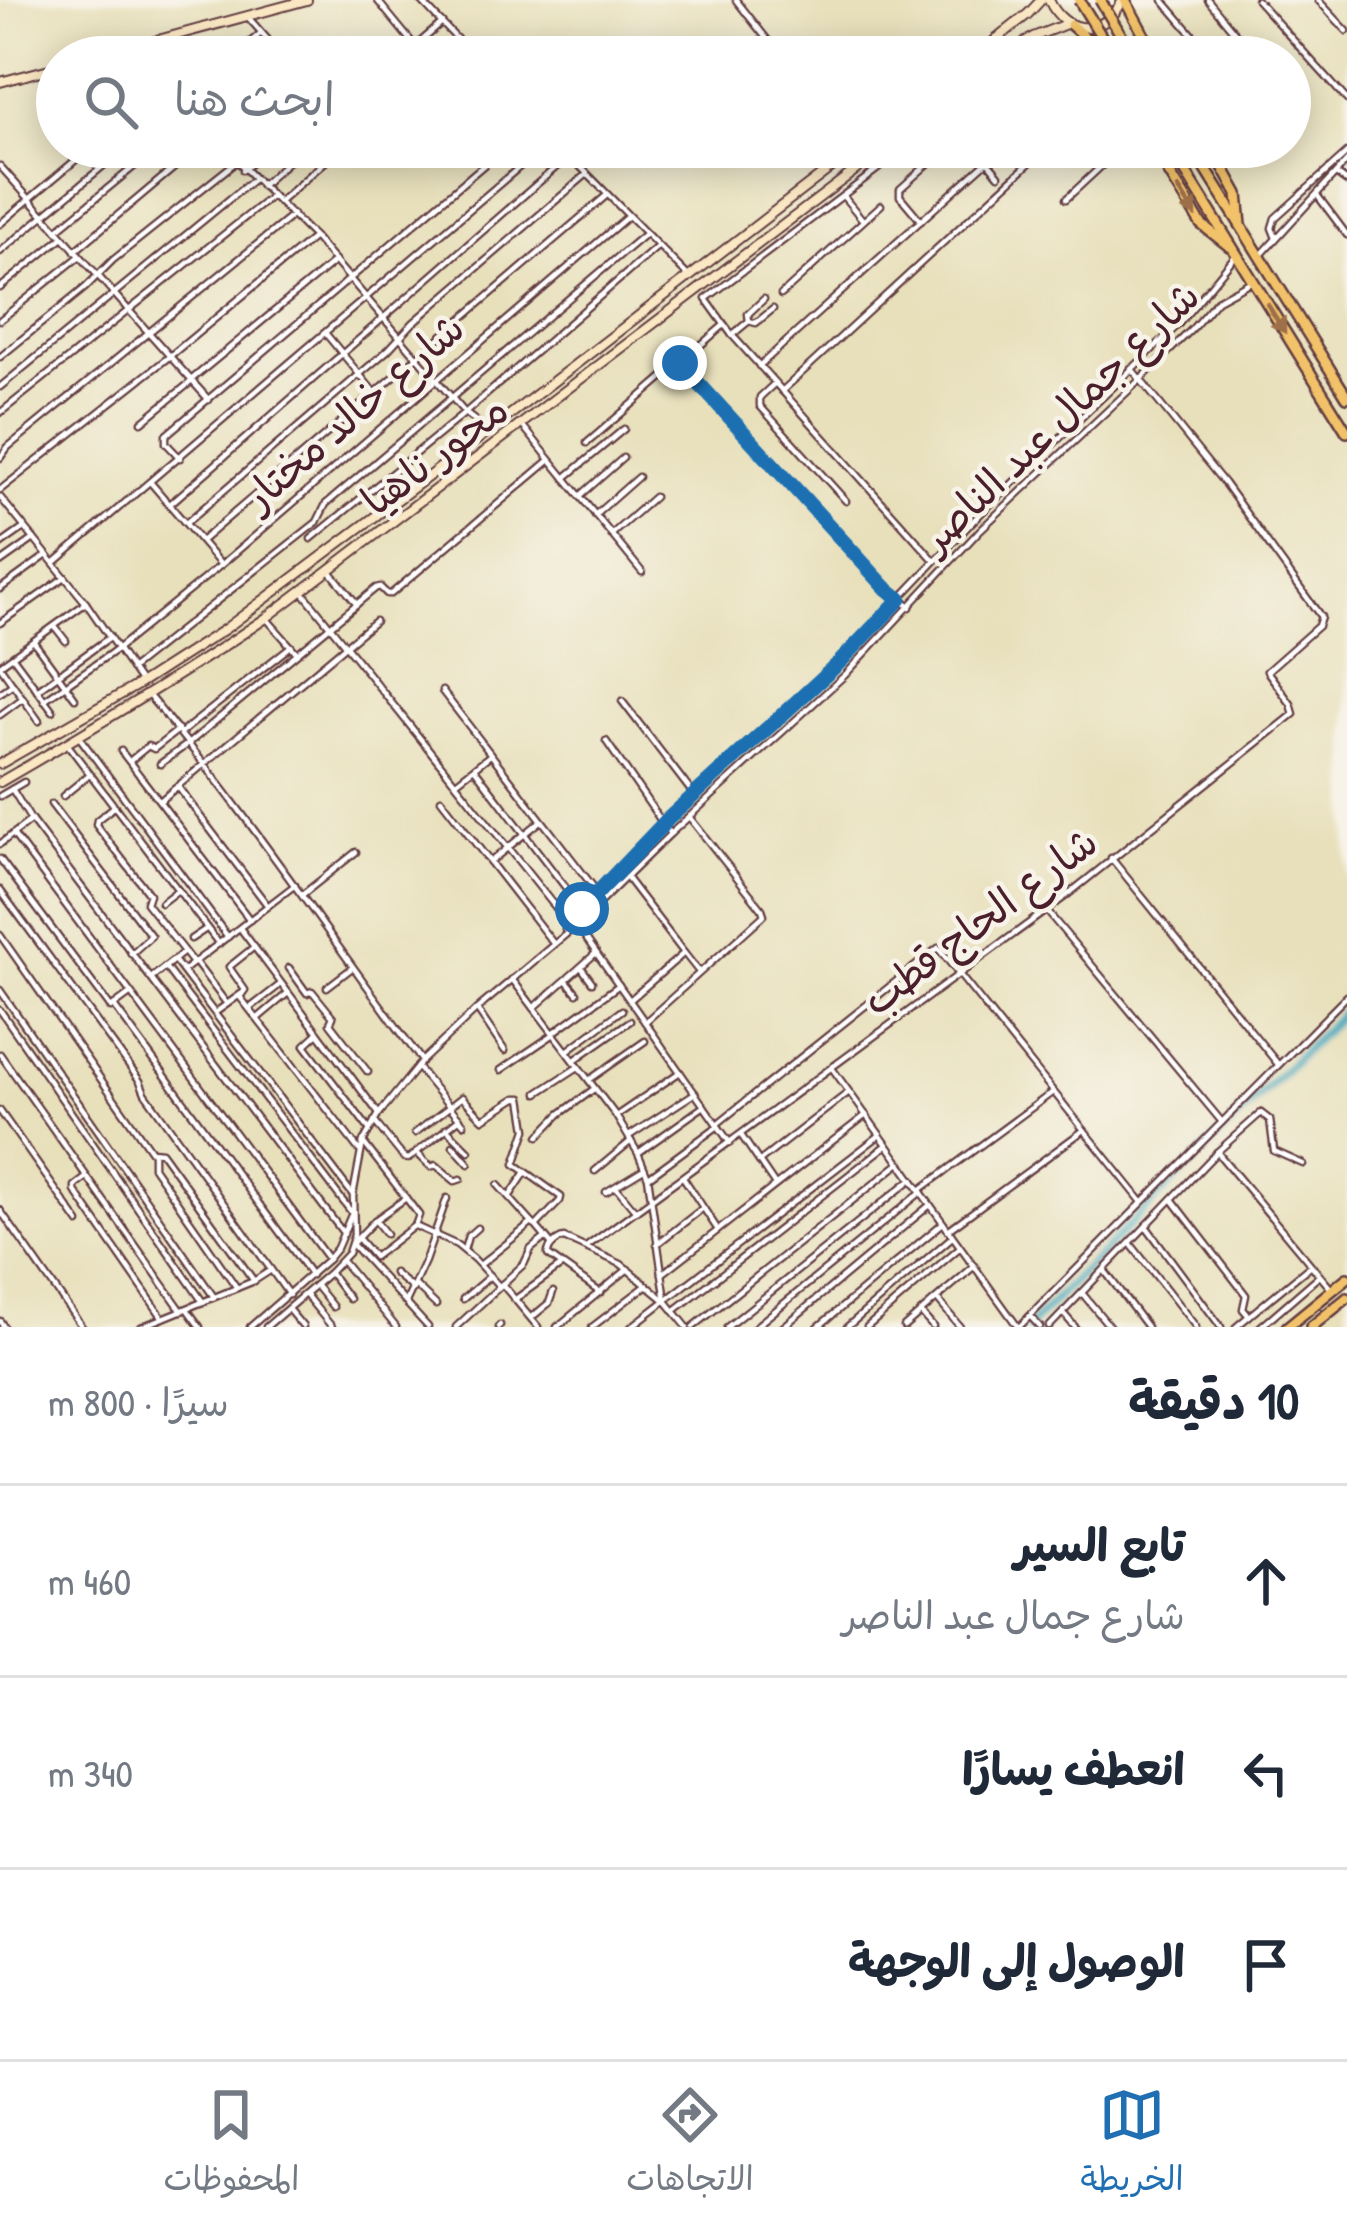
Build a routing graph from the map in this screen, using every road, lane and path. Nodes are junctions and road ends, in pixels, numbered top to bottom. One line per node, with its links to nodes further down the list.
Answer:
1 (307, 0): 13 (main road)
2 (377, 0): 21 (street)
3 (420, 0): 14 (street)
4 (736, 0): 24 (street)
5 (1045, 0): 15 (main road); 25 (main road)
6 (1079, 0): 28 (main road, bridge)
7 (1100, 0): 29 (main road, bridge)
8 (1124, 0): 15 (main road); 30 (main road)
9 (1162, 0): 31 (street)
10 (1208, 0): 32 (street)
11 (1257, 0): 33 (street)
12 (1318, 0): 16 (street)
13 (246, 15): 17 (street); 18 (main road)
14 (442, 23): 22 (street); 23 (street)
15 (1070, 24): 26 (main road); 27 (main road)
16 (1347, 31)
17 (261, 33): 19 (street); 20 (street)
18 (172, 36)
19 (258, 36)
20 (264, 36)
21 (407, 36)
22 (427, 36)
23 (454, 36)
24 (764, 36)
25 (1000, 36)
26 (1036, 36)
27 (1084, 36)
28 (1101, 36)
29 (1122, 36)
30 (1144, 36)
31 (1194, 36)
32 (1238, 36)
33 (1289, 36)
34 (1311, 60): 37 (street)
35 (36, 73): 36 (main road)
36 (0, 82)
37 (1347, 100)
38 (1347, 157): 65 (street); 91 (street)
39 (0, 166): 75 (street)
40 (66, 168): 75 (street)
41 (101, 168): 80 (street)
42 (132, 168): 86 (street)
43 (175, 168): 95 (street)
44 (228, 168): 98 (street)
45 (245, 168): 64 (street)
46 (281, 168): 70 (street)
47 (318, 168): 77 (street)
48 (481, 168): 100 (street)
49 (519, 168): 105 (street)
50 (555, 168): 111 (street)
51 (580, 168): 66 (street)
52 (828, 168): 99 (main road, محور ناهيا)
53 (858, 168): 110 (main road, محور ناهيا)
54 (880, 168): 74 (street)
55 (923, 168): 83 (street)
56 (979, 168): 83 (street)
57 (993, 168): 67 (street)
58 (1024, 168): 131 (street)
59 (1099, 168): 76 (street)
60 (1166, 168): 93 (main road, one-way to 93)
61 (1183, 168): 93 (main road)
62 (1205, 168): 85 (main road)
63 (1223, 168): 85 (main road)
64 (243, 170): 68 (street)
65 (1336, 174): 69 (street); 72 (street)
66 (587, 175): 71 (street); 118 (street)
67 (999, 175)
68 (254, 179): 70 (street); 103 (street)
69 (1347, 182)
70 (261, 186): 73 (street)
71 (607, 195): 81 (street); 121 (street)
72 (1318, 195): 88 (street); 91 (street)
73 (272, 196): 77 (street); 109 (street)
74 (843, 196): 82 (street); 114 (street)
75 (30, 199): 80 (street); 84 (street)
76 (1066, 199)
77 (279, 202): 79 (street)
78 (881, 205): 82 (street)
79 (292, 215): 89 (street); 115 (street)
80 (45, 216): 86 (street); 94 (street)
81 (626, 217): 87 (street); 127 (street, شارع خالد مختار)
82 (863, 221): 104 (street)
83 (921, 221): 124 (street)
84 (0, 224)
85 (1241, 225): 96 (main road)
86 (57, 230): 90 (street)
87 (645, 235): 92 (street); 133 (street)
88 (1347, 235)
89 (314, 237): 97 (street); 120 (street)
90 (63, 238): 95 (street); 102 (street)
91 (1276, 238): 96 (street)
92 (657, 247): 99 (street); 137 (street)
93 (1234, 250): 101 (main road); 125 (street, شارع جمال عبد الناصر)
94 (0, 252)
95 (78, 254): 98 (street); 112 (street)
96 (1260, 256): 134 (main road)
97 (334, 260): 100 (street); 128 (street)
98 (98, 275): 103 (street); 122 (street)
99 (689, 277): 107 (main road, محور ناهيا)
100 (350, 279): 105 (street); 135 (street)
101 (1252, 280): 125 (street, شارع جمال عبد الناصر); 142 (main road, one-way to 142)
102 (0, 288)
103 (116, 294): 109 (street); 130 (street)
104 (781, 295)
105 (367, 299): 111 (street); 116 (street)
106 (764, 299): 113 (street)
107 (658, 301): 110 (main road); 141 (main road, محور ناهيا)
108 (772, 309): 113 (street)
109 (129, 310): 115 (street); 136 (street)
110 (668, 313): 139 (main road, محور ناهيا)
111 (383, 317): 118 (street); 119 (street)
112 (0, 320)
113 (749, 321): 117 (street)
114 (724, 325): 117 (street); 123 (street)
115 (149, 332): 120 (street); 144 (street)
116 (326, 334): 119 (street); 145 (street)
117 (732, 335): 124 (street)
118 (400, 336): 121 (street); 126 (street)
119 (344, 354): 126 (street); 155 (street)
120 (170, 356): 128 (street); 153 (street)
121 (417, 356): 127 (street); 132 (street)
122 (0, 357)
123 (680, 363): 143 (street); 174 (street)
124 (759, 366): 129 (street)
125 (1136, 373): 165 (street, شارع جمال عبد الناصر); 177 (street, شارع جمال عبد الناصر); 243 (street, شارع الحاج قطب)
126 (360, 374): 132 (street); 157 (street)
127 (436, 378): 133 (street); 168 (street, شارع خالد مختار)
128 (191, 380): 135 (street); 138 (street)
129 (775, 383): 131 (street); 154 (street)
130 (0, 387)
131 (782, 391): 165 (street)
132 (374, 392): 162 (street)
133 (453, 397): 137 (street); 192 (street)
134 (1347, 397)
135 (208, 400): 145 (street)
136 (0, 413)
137 (465, 413): 141 (street); 161 (street)
138 (142, 422)
139 (522, 425): 147 (street); 169 (main road, محور ناهيا)
140 (624, 429): 149 (street)
141 (488, 431): 194 (main road, محور ناهيا)
142 (1347, 432)
143 (587, 443)
144 (0, 458)
145 (180, 458): 150 (street)
146 (623, 458): 151 (street)
147 (550, 460): 149 (street); 176 (street)
148 (638, 477): 156 (street)
149 (565, 478): 151 (street)
150 (152, 483): 155 (street); 167 (street)
151 (580, 496): 156 (street)
152 (654, 497): 159 (street)
153 (1, 498): 158 (street)
154 (846, 501)
155 (170, 504): 157 (street)
156 (595, 515): 159 (street)
157 (186, 523): 162 (street)
158 (25, 528): 160 (street); 163 (street)
159 (611, 535): 170 (street)
160 (34, 539): 164 (street); 166 (street)
161 (311, 539)
162 (201, 541): 168 (street)
163 (0, 545)
164 (47, 555): 167 (street); 172 (street)
165 (935, 561): 174 (street, شارع جمال عبد الناصر)
166 (0, 562)
167 (54, 563): 171 (street)
168 (221, 565): 188 (street, شارع خالد مختار)
169 (330, 570): 173 (main road, محور ناهيا); 176 (street)
170 (642, 572)
171 (65, 577): 175 (street); 180 (street)
172 (0, 589)
173 (302, 591): 178 (main road, محور ناهيا); 182 (street)
174 (900, 599): 177 (street); 226 (street, شارع جمال عبد الناصر)
175 (86, 603): 181 (street); 183 (street)
176 (357, 604): 182 (street)
177 (910, 607): 233 (street, شارع جمال عبد الناصر)
178 (266, 618): 186 (street); 200 (main road, محور ناهيا)
179 (375, 621): 187 (street)
180 (0, 623)
181 (55, 626): 184 (street); 185 (street)
182 (330, 626): 187 (street); 189 (street)
183 (110, 637): 188 (street); 193 (street)
184 (66, 641)
185 (34, 642): 190 (street); 193 (street)
186 (290, 646): 189 (street); 208 (street)
187 (346, 646): 218 (street); 223 (street)
188 (118, 649): 192 (street); 196 (street, شارع خالد مختار)
189 (297, 653): 211 (street)
190 (13, 657): 191 (street); 197 (street)
191 (0, 666): 195 (street)
192 (131, 669): 194 (street)
193 (58, 675): 196 (street); 197 (street)
194 (141, 682): 200 (main road); 216 (main road, محور ناهيا)
195 (13, 684): 199 (street); 201 (street)
196 (66, 685): 202 (street); 203 (street, شارع خالد مختار)
197 (37, 690): 203 (street)
198 (442, 691): 214 (street)
199 (0, 693)
200 (148, 695): 208 (street); 209 (main road, محور ناهيا)
201 (23, 698): 206 (street); 207 (street)
202 (75, 698)
203 (44, 700): 205 (street)
204 (622, 701): 226 (street)
205 (53, 711)
206 (0, 715)
207 (39, 722)
208 (179, 732): 211 (street); 215 (street)
209 (80, 737): 212 (main road, محور ناهيا); 263 (street)
210 (606, 741): 236 (street)
211 (189, 743): 217 (street); 218 (street)
212 (68, 745): 220 (street); 221 (main road, محور ناهيا)
213 (121, 751): 215 (street)
214 (490, 755): 219 (street); 235 (street)
215 (129, 761): 230 (street)
216 (0, 764)
217 (160, 764)
218 (206, 765): 224 (street); 247 (street)
219 (474, 768): 223 (street); 238 (street)
220 (90, 774): 228 (street); 232 (street)
221 (0, 782)
222 (24, 782): 225 (street)
223 (456, 782): 241 (street)
224 (178, 787): 230 (street); 253 (street)
225 (12, 789): 227 (street); 234 (street)
226 (694, 795): 236 (street, شارع جمال عبد الناصر)
227 (0, 796)
228 (63, 796)
229 (441, 799): 245 (street)
230 (160, 801): 256 (street)
231 (51, 804): 271 (street)
232 (115, 806): 249 (street); 268 (street)
233 (689, 817): 239 (street, شارع جمال عبد الناصر); 279 (street)
234 (31, 820): 237 (street); 271 (street)
235 (541, 821): 238 (street); 250 (street)
236 (664, 825): 239 (street); 250 (street, شارع جمال عبد الناصر)
237 (13, 834): 240 (street); 292 (street)
238 (525, 834): 241 (street); 254 (street)
239 (670, 834): 246 (street, شارع جمال عبد الناصر)
240 (0, 844)
241 (508, 848): 245 (street); 257 (street)
242 (356, 852): 251 (street)
243 (1111, 858): 255 (street, شارع الحاج قطب); 315 (street)
244 (0, 859): 297 (street)
245 (490, 862): 265 (street)
246 (626, 877): 258 (street, شارع جمال عبد الناصر); 270 (street)
247 (296, 885): 251 (street); 253 (street)
248 (0, 890): 409 (street)
249 (178, 890): 252 (street); 259 (street)
250 (598, 893): 254 (street, شارع جمال عبد الناصر)
251 (302, 895): 277 (street)
252 (161, 903)
253 (268, 906): 256 (street)
254 (582, 909): 257 (street, شارع جمال عبد الناصر)
255 (1046, 910): 280 (street, شارع الحاج قطب); 332 (street)
256 (250, 920): 260 (street)
257 (568, 922): 261 (street, شارع جمال عبد الناصر)
258 (577, 925): 261 (street, شارع جمال عبد الناصر); 269 (street)
259 (207, 928): 264 (street); 266 (street)
260 (240, 928): 263 (street); 267 (street)
261 (563, 934): 265 (street)
262 (0, 935): 349 (street)
263 (228, 937): 266 (street)
264 (191, 940)
265 (553, 943): 283 (street)
266 (219, 944): 273 (street)
267 (254, 947): 286 (street); 293 (street)
268 (184, 952): 272 (street); 273 (street)
269 (596, 953): 275 (street); 287 (street)
270 (684, 953): 279 (street); 295 (street)
271 (131, 954): 282 (street)
272 (174, 959): 274 (street); 278 (street)
273 (194, 963): 278 (street); 296 (street)
274 (165, 967): 282 (street); 381 (street)
275 (581, 967): 284 (street); 285 (street)
276 (289, 968): 281 (street)
277 (352, 968): 288 (street); 313 (street)
278 (183, 971): 303 (street)
279 (700, 974): 306 (street)
280 (960, 974): 316 (street, شارع الحاج قطب); 323 (street); 333 (street)
281 (295, 976): 286 (street); 318 (street)
282 (149, 979): 391 (street)
283 (512, 979): 299 (street); 301 (street)
284 (566, 980): 291 (street); 299 (street)
285 (592, 982)
286 (282, 984): 290 (street); 298 (street)
287 (619, 985): 295 (street); 308 (street)
288 (327, 987)
289 (0, 990): 430 (street)
290 (289, 993): 304 (street); 307 (street)
291 (577, 993)
292 (130, 994): 297 (street); 402 (street)
293 (241, 994): 296 (street); 298 (street)
294 (1347, 996): 315 (street)
295 (630, 1000): 306 (street)
296 (227, 1004): 303 (street)
297 (112, 1007): 413 (street)
298 (250, 1008): 304 (street)
299 (534, 1008): 308 (street)
300 (0, 1010): 437 (street)
301 (477, 1010): 310 (street); 313 (street)
302 (622, 1010): 311 (street)
303 (215, 1013): 370 (street)
304 (258, 1018): 346 (street)
305 (630, 1021): 314 (street)
306 (645, 1022): 319 (street)
307 (318, 1033): 331 (street); 335 (street)
308 (554, 1034): 311 (street); 317 (street)
309 (645, 1041): 320 (street)
310 (506, 1051)
311 (567, 1051): 314 (street)
312 (0, 1054): 360 (street)
313 (420, 1064): 326 (street); 331 (street)
314 (576, 1064): 320 (street); 324 (street)
315 (1278, 1065): 332 (street)
316 (832, 1068): 322 (street); 338 (street, شارع الحاج قطب)
317 (501, 1070)
318 (368, 1072)
319 (680, 1072): 325 (street); 330 (street)
320 (589, 1080): 321 (street)
321 (595, 1088): 330 (street); 340 (street)
322 (849, 1092): 329 (street); 353 (street)
323 (1053, 1092): 336 (street); 368 (street)
324 (538, 1093)
325 (694, 1093): 327 (street); 341 (street)
326 (451, 1106): 334 (street); 337 (street); 359 (street)
327 (704, 1106): 333 (street); 352 (street)
328 (0, 1111): 383 (street)
329 (866, 1114): 339 (street); 366 (street)
330 (616, 1116): 341 (street)
331 (376, 1118): 335 (street); 351 (street)
332 (1222, 1122): 376 (street)
333 (717, 1125): 343 (street); 362 (street)
334 (446, 1128): 344 (street); 351 (street)
335 (369, 1129): 342 (street)
336 (1084, 1130): 376 (street); 390 (street)
337 (416, 1133)
338 (741, 1135): 343 (street, شارع الحاج قطب); 353 (street)
339 (880, 1135): 345 (street); 436 (street)
340 (539, 1136)
341 (629, 1138): 352 (street); 358 (street)
342 (363, 1142): 346 (street); 372 (street)
343 (730, 1143): 363 (street, شارع الحاج قطب)
344 (456, 1144): 347 (street); 348 (street); 356 (street)
345 (887, 1145): 354 (street); 443 (street)
346 (359, 1151): 370 (street)
347 (446, 1151)
348 (469, 1151)
349 (153, 1152): 418 (street); 423 (street)
350 (1217, 1152): 355 (street); 374 (street); 407 (street)
351 (416, 1153): 361 (street)
352 (638, 1153): 357 (street)
353 (760, 1161): 366 (street)
354 (901, 1163): 364 (street); 467 (street)
355 (1303, 1164)
356 (469, 1165)
357 (644, 1168): 362 (street); 367 (street)
358 (595, 1171)
359 (526, 1172): 371 (street); 385 (street)
360 (87, 1177): 442 (street); 449 (street)
361 (461, 1178)
362 (648, 1178): 375 (street)
363 (682, 1178): 375 (street, شارع الحاج قطب); 378 (street)
364 (912, 1179): 368 (street); 468 (street)
365 (498, 1185): 371 (street)
366 (775, 1185): 389 (street)
367 (616, 1186): 369 (street); 380 (street)
368 (921, 1191): 377 (street); 469 (street)
369 (606, 1192)
370 (353, 1195): 381 (street)
371 (508, 1197): 385 (street)
372 (406, 1198): 382 (street); 386 (street)
373 (447, 1198): 393 (street)
374 (1172, 1199): 387 (street); 447 (street)
375 (651, 1201): 380 (street, شارع الحاج قطب); 397 (street)
376 (1142, 1202): 446 (street)
377 (930, 1205): 384 (street); 470 (street)
378 (703, 1208): 389 (street); 397 (street)
379 (0, 1210): 453 (street)
380 (636, 1211): 399 (street, شارع الحاج قطب)
381 (352, 1213): 391 (street); 395 (street)
382 (375, 1220): 392 (street); 395 (street)
383 (79, 1223)
384 (943, 1223): 390 (street); 471 (street)
385 (534, 1225): 394 (street); 404 (street)
386 (414, 1226): 393 (street); 395 (street)
387 (1146, 1226): 396 (street); 484 (street)
388 (477, 1228): 401 (street)
389 (718, 1230): 414 (street)
390 (951, 1233): 400 (street); 472 (street)
391 (344, 1234): 402 (street)
392 (386, 1234)
393 (434, 1235): 401 (street); 422 (street)
394 (545, 1238): 398 (street); 420 (street)
395 (355, 1241): 403 (street); 438 (street)
396 (1130, 1243): 410 (street); 483 (street)
397 (657, 1244): 414 (street)
398 (552, 1246): 399 (street); 405 (street)
399 (586, 1247): 408 (street)
400 (961, 1247): 406 (street); 473 (street)
401 (464, 1250): 404 (street)
402 (328, 1259): 413 (street)
403 (342, 1261): 412 (street); 460 (street)
404 (480, 1265): 415 (street)
405 (560, 1266): 426 (street); 431 (street)
406 (974, 1266): 434 (street); 477 (street)
407 (1310, 1266): 416 (street); 447 (street)
408 (628, 1269): 421 (street); 426 (street)
409 (271, 1270): 418 (street); 429 (street)
410 (1104, 1270): 427 (street); 482 (street)
411 (394, 1273): 422 (street)
412 (329, 1274): 419 (street); 432 (street)
413 (311, 1275): 429 (street)
414 (661, 1275): 436 (street)
415 (490, 1276): 420 (street); 433 (street)
416 (1319, 1276): 424 (street); 486 (street)
417 (1347, 1278): 424 (main road)
418 (254, 1281): 423 (street)
419 (315, 1285): 428 (street); 440 (street)
420 (500, 1285): 431 (street); 462 (street)
421 (647, 1285): 436 (street); 464 (street)
422 (414, 1287): 438 (street); 439 (street)
423 (237, 1288): 430 (street)
424 (1332, 1290): 487 (main road)
425 (554, 1292): 448 (street)
426 (601, 1293): 463 (street)
427 (1082, 1293): 445 (street); 481 (street)
428 (305, 1294): 441 (street); 459 (street)
429 (289, 1295): 457 (street)
430 (214, 1297): 437 (street)
431 (515, 1298): 448 (street)
432 (350, 1299)
433 (463, 1299)
434 (937, 1299): 444 (street); 476 (street)
435 (1346, 1300): 488 (main road)
436 (666, 1301): 443 (street); 465 (street)
437 (203, 1302): 442 (street)
438 (406, 1302): 461 (street)
439 (436, 1305)
440 (333, 1306)
441 (288, 1309): 451 (street); 458 (street)
442 (184, 1310): 449 (street); 456 (street)
443 (674, 1311): 450 (street)
444 (921, 1312): 474 (street); 475 (street)
445 (1063, 1313): 479 (street); 480 (street)
446 (1030, 1316): 477 (street); 478 (street)
447 (1249, 1316): 485 (street)
448 (531, 1318): 452 (street)
449 (161, 1319): 454 (street); 455 (street)
450 (681, 1320): 466 (street); 467 (street)
451 (271, 1325)
452 (537, 1326)
453 (82, 1327)
454 (141, 1327)
455 (164, 1327)
456 (200, 1327)
457 (250, 1327)
458 (303, 1327)
459 (332, 1327)
460 (397, 1327)
461 (428, 1327)
462 (456, 1327)
463 (557, 1327)
464 (592, 1327)
465 (632, 1327)
466 (672, 1327)
467 (690, 1327)
468 (727, 1327)
469 (755, 1327)
470 (782, 1327)
471 (818, 1327)
472 (847, 1327)
473 (868, 1327)
474 (904, 1327)
475 (933, 1327)
476 (960, 1327)
477 (1018, 1327)
478 (1040, 1327)
479 (1049, 1327)
480 (1075, 1327)
481 (1110, 1327)
482 (1147, 1327)
483 (1196, 1327)
484 (1220, 1327)
485 (1236, 1327)
486 (1260, 1327)
487 (1287, 1327)
488 (1311, 1327)

